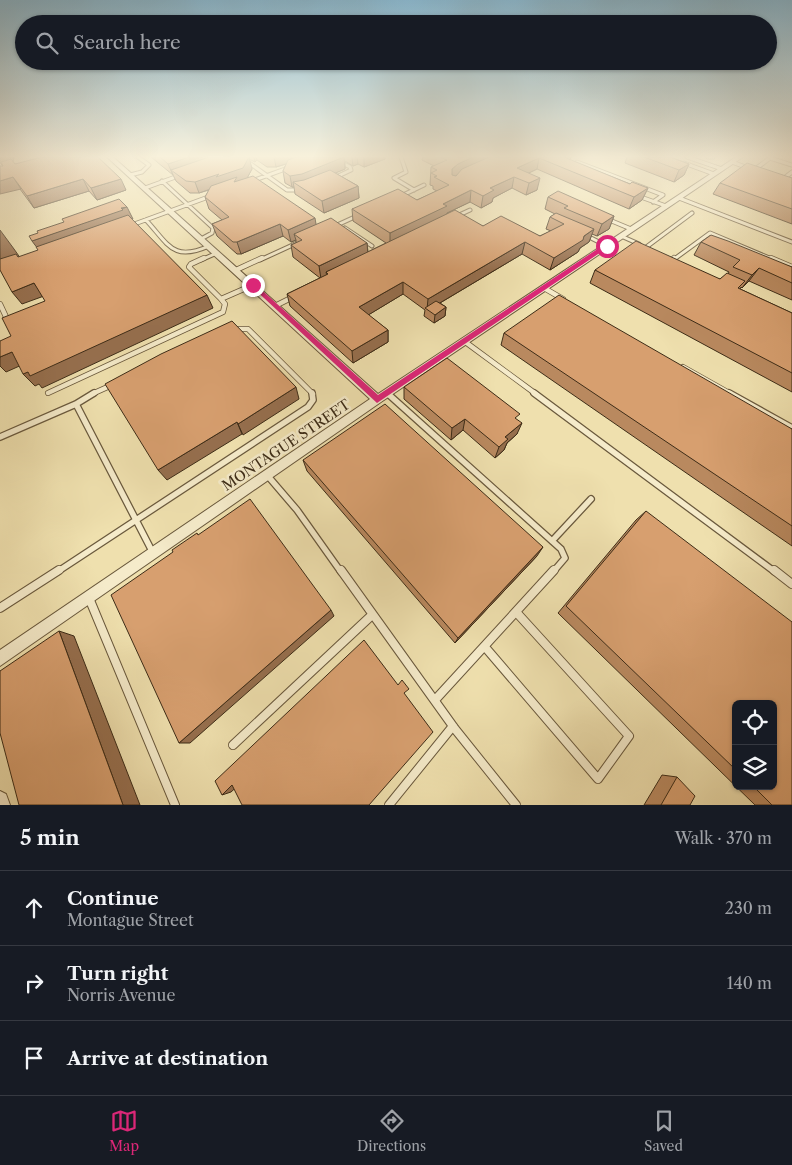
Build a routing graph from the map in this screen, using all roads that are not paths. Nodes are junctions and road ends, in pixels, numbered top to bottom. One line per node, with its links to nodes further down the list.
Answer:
1 (152, 195): 14 (street)
2 (177, 195): 11 (lane)
3 (214, 195): 11 (lane)
4 (405, 195): 8 (lane)
5 (636, 195): 10 (lane)
6 (661, 195): 10 (lane)
7 (684, 195): 9 (street, MONTAGUE STREET)
8 (398, 198)
9 (679, 198): 12 (street, MONTAGUE STREET); 28 (lane)
10 (653, 202): 12 (lane)
11 (187, 204): 14 (lane); 26 (lane)
12 (666, 206): 23 (street, MONTAGUE STREET)
13 (470, 210): 18 (lane)
14 (170, 211): 19 (lane); 26 (street)
15 (364, 213): 20 (lane)
16 (692, 213): 32 (lane)
17 (600, 216): 23 (lane)
18 (452, 219)
19 (146, 220): 21 (lane); 29 (lane)
20 (339, 224): 22 (lane); 30 (lane)
21 (128, 226)
22 (330, 228)
23 (631, 229): 25 (street, MONTAGUE STREET)
24 (583, 234): 31 (lane)
25 (621, 236): 31 (street, MONTAGUE STREET); 32 (lane)
26 (201, 239): 29 (street)
27 (304, 239): 39 (lane)
28 (792, 242)
29 (209, 246): 34 (street)
30 (372, 246)
31 (607, 246): 41 (street, MONTAGUE STREET)
32 (645, 248): 33 (lane)
33 (650, 250)
34 (217, 253): 39 (street); 43 (lane)
35 (664, 256): 36 (lane)
36 (672, 260): 37 (lane); 38 (lane)
37 (680, 264)
38 (792, 267)
39 (236, 270): 40 (street)
40 (253, 285): 43 (lane); 46 (street)
41 (544, 288): 44 (lane); 49 (street, MONTAGUE STREET)
42 (304, 292): 46 (lane)
43 (221, 300): 52 (lane)
44 (566, 301)
45 (0, 304): 47 (lane)
46 (275, 306): 54 (street)
47 (7, 319)
48 (223, 334): 60 (lane)
49 (464, 341): 53 (street, MONTAGUE STREET); 63 (lane)
50 (679, 364): 56 (lane)
51 (117, 383): 55 (lane)
52 (48, 393)
53 (387, 393): 54 (street, MONTAGUE STREET); 61 (lane)
54 (377, 399): 58 (street, MONTAGUE STREET)
55 (76, 404): 57 (lane); 60 (lane)
56 (792, 428)
57 (0, 437)
58 (266, 476): 62 (street, MONTAGUE STREET); 67 (lane)
59 (591, 499): 61 (lane)
60 (137, 521): 62 (lane); 65 (lane)
61 (552, 541): 66 (lane)
62 (153, 553): 64 (street, MONTAGUE STREET)
63 (792, 584)
64 (89, 598): 69 (street, MONTAGUE STREET); 75 (lane)
65 (0, 608)
66 (517, 613): 68 (lane); 68 (lane)
67 (372, 615): 70 (lane); 72 (lane)
68 (485, 647): 70 (lane)
69 (0, 659)
70 (435, 700): 71 (lane)
71 (453, 726): 76 (lane); 77 (lane)
72 (233, 745)
73 (0, 800): 74 (street)
74 (1, 805)
75 (175, 805)
76 (389, 805)
77 (516, 805)

